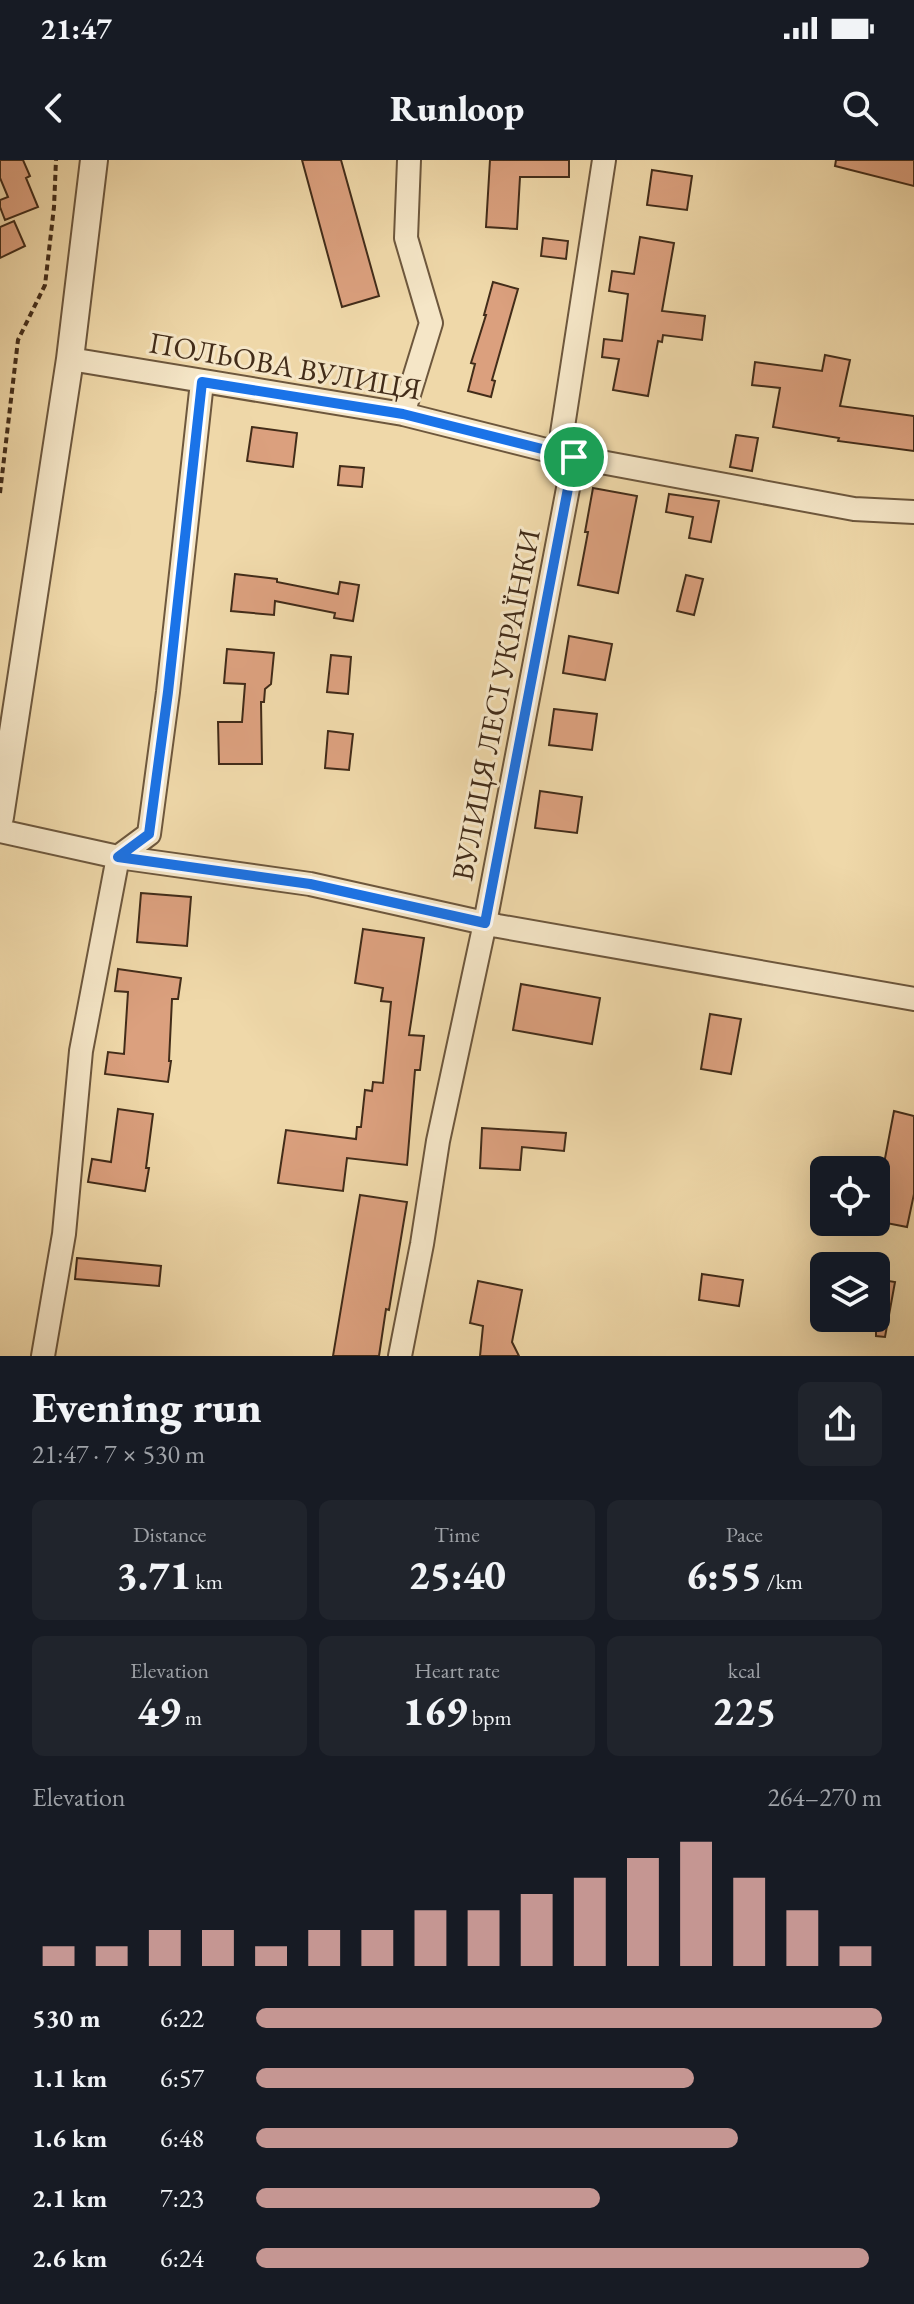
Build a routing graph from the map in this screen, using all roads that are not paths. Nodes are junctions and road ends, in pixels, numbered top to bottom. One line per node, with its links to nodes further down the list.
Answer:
1 (94, 160): 4 (street)
2 (409, 160): 6 (street)
3 (604, 160): 7 (street, ВУЛИЦЯ ЛЕСІ УКРАЇНКИ)
4 (70, 359): 5 (street, ПОЛЬОВА ВУЛИЦЯ); 9 (street)
5 (202, 382): 6 (street, ПОЛЬОВА ВУЛИЦЯ); 11 (street)
6 (403, 414): 7 (street, ПОЛЬОВА ВУЛИЦЯ)
7 (574, 457): 8 (street, ПОЛЬОВА ВУЛИЦЯ); 12 (street, ВУЛИЦЯ ЛЕСІ УКРАЇНКИ)
8 (914, 512)
9 (0, 817)
10 (0, 831): 11 (street)
11 (118, 857): 12 (street); 14 (street)
12 (485, 923): 13 (street); 15 (street, ВУЛИЦЯ ЛЕСІ УКРАЇНКИ)
13 (914, 999)
14 (43, 1356)
15 (400, 1356)

